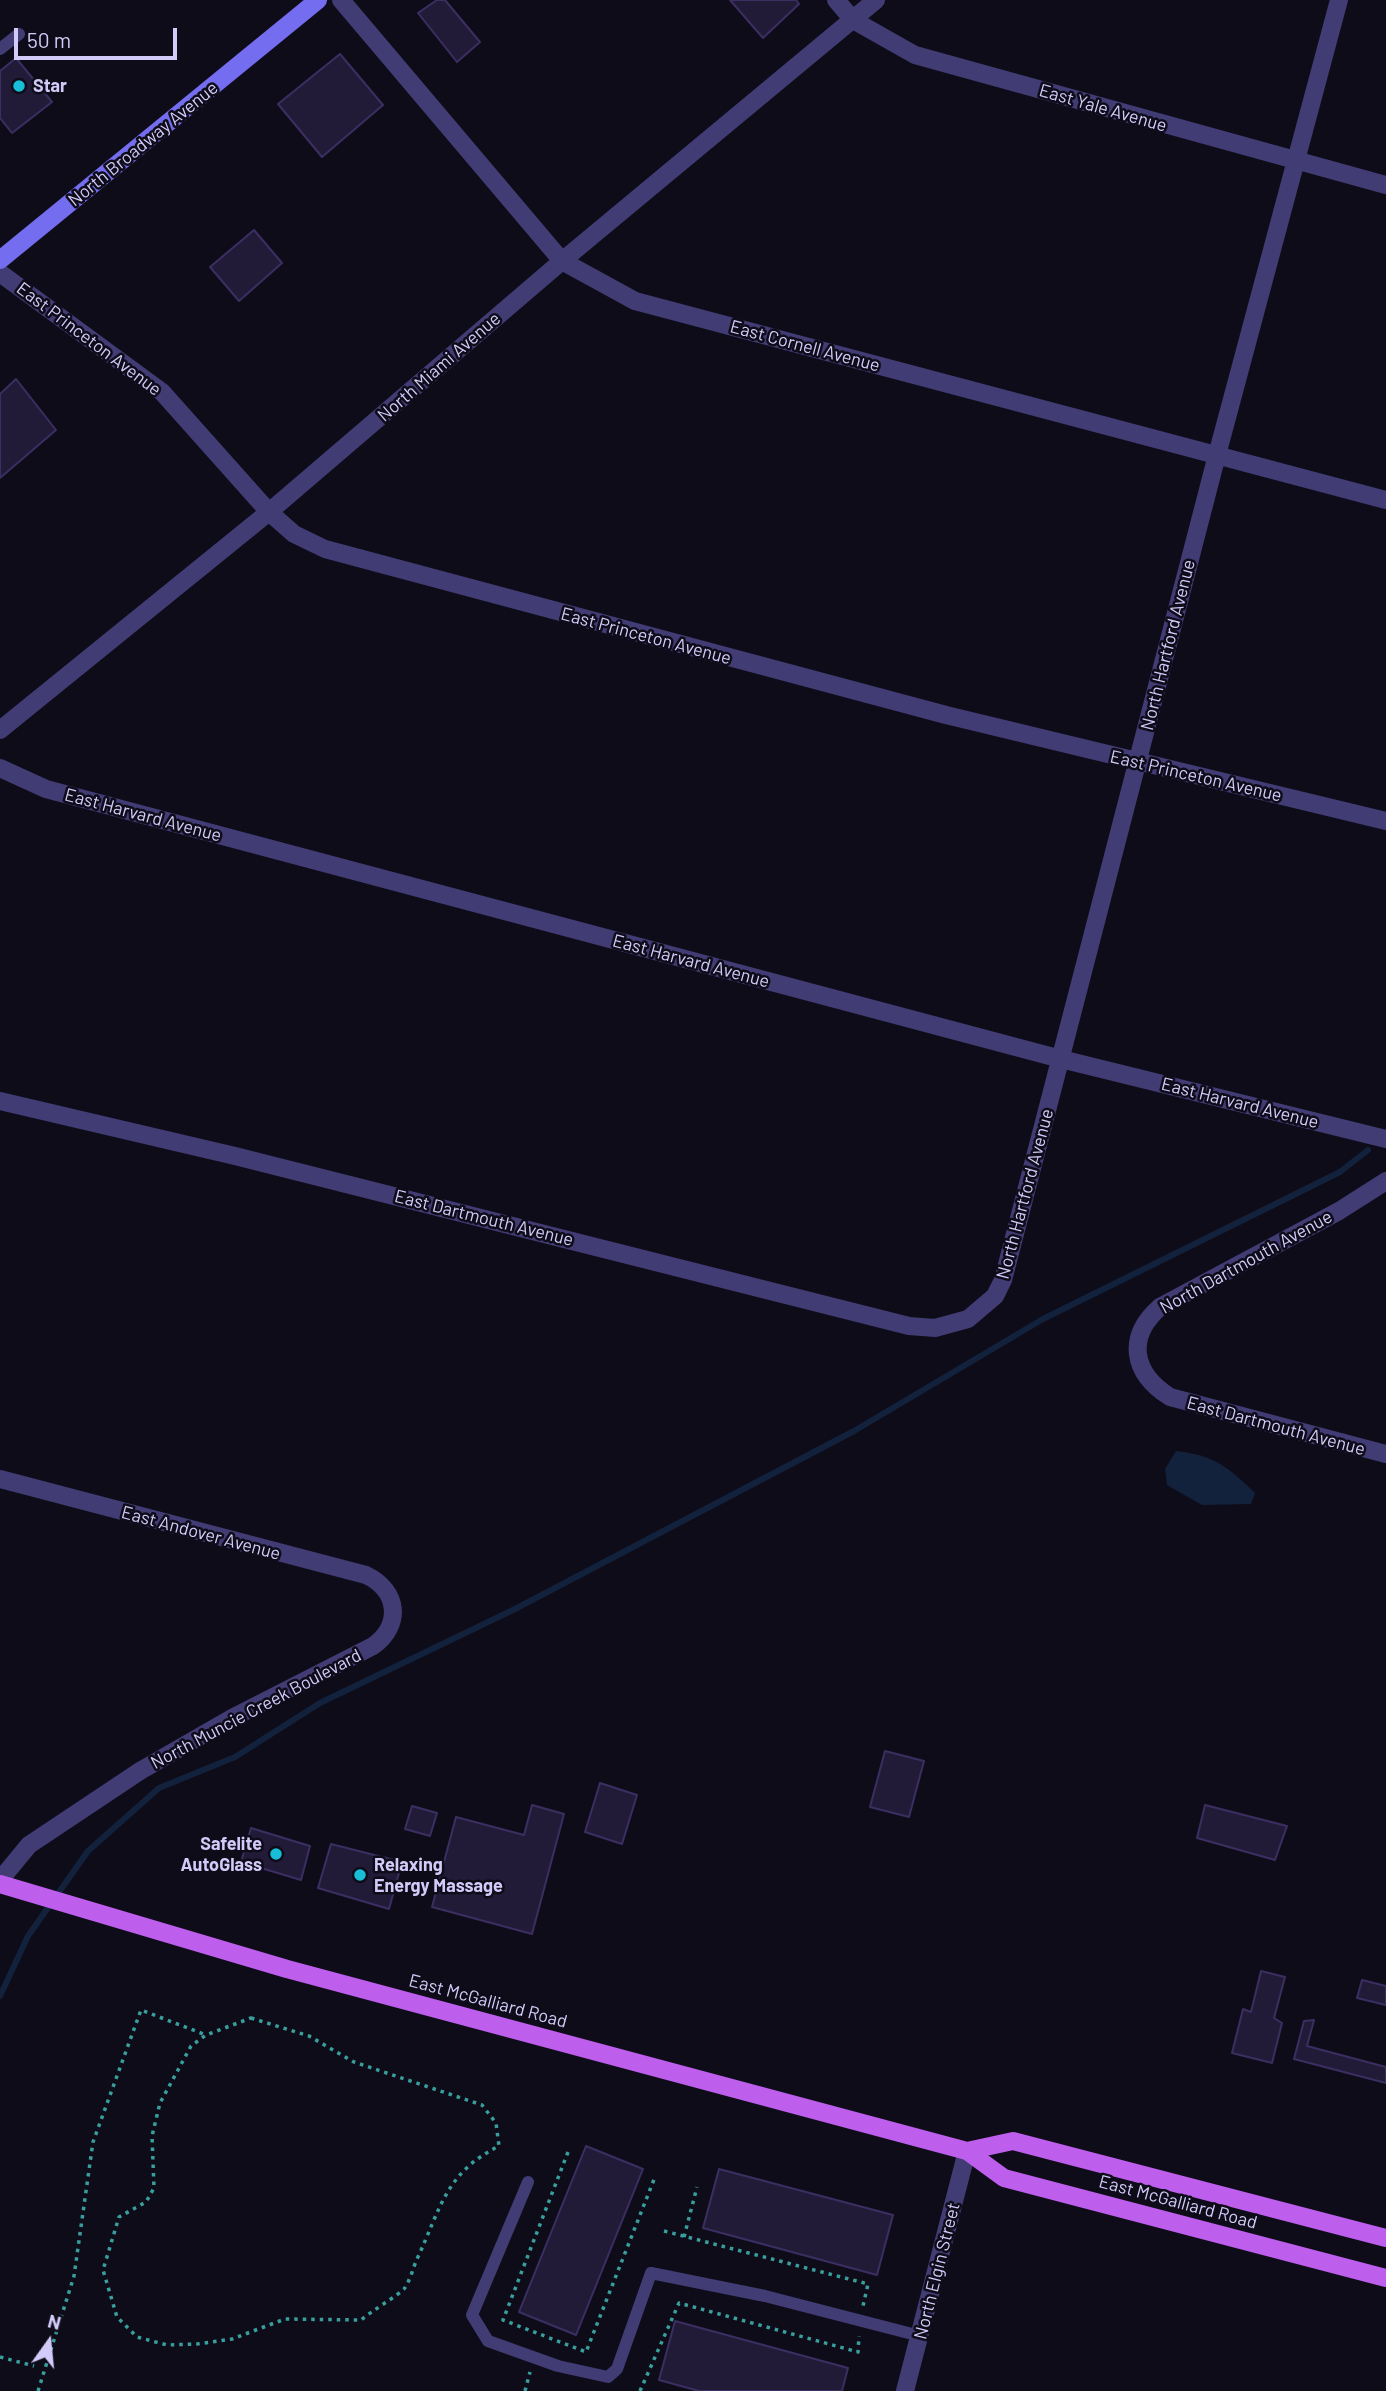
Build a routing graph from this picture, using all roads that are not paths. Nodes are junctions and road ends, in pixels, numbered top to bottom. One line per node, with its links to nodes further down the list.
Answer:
1 (318, 0): 11 (main road, North Broadway Avenue)
2 (341, 0): 12 (street, East Cornell Avenue)
3 (835, 0): 6 (street, East Yale Avenue)
4 (876, 0): 6 (street, North Miami Avenue)
5 (1339, 0): 9 (street, North Hartford Avenue)
6 (853, 20): 9 (street, East Yale Avenue); 12 (street, North Miami Avenue)
7 (19, 34): 8 (lane)
8 (0, 49)
9 (1295, 162): 10 (street, East Yale Avenue); 14 (street, North Hartford Avenue)
10 (1386, 185)
11 (0, 260)
12 (562, 261): 14 (street, East Cornell Avenue); 16 (street, North Miami Avenue)
13 (0, 273): 16 (street, East Princeton Avenue)
14 (1217, 455): 15 (street, East Cornell Avenue); 18 (street, North Hartford Avenue)
15 (1386, 500)
16 (269, 512): 17 (street, North Miami Avenue); 18 (street, East Princeton Avenue)
17 (0, 730)
18 (1137, 763): 20 (street, East Princeton Avenue); 21 (street, North Hartford Avenue)
19 (0, 768): 21 (street, East Harvard Avenue)
20 (1386, 821)
21 (1061, 1059): 23 (street, East Harvard Avenue); 25 (street, North Hartford Avenue)
22 (0, 1101): 25 (street, East Dartmouth Avenue)
23 (1386, 1139)
24 (1386, 1181): 26 (street, North Dartmouth Avenue)
25 (968, 1319)
26 (1140, 1365): 27 (street, East Dartmouth Avenue)
27 (1386, 1454)
28 (0, 1479): 29 (street, East Andover Avenue)
29 (391, 1602): 30 (street, North Muncie Creek Boulevard)
30 (0, 1882): 31 (main road, East McGalliard Road)
31 (967, 2151): 33 (main road, East McGalliard Road); 34 (main road, East McGalliard Road); 35 (street, North Elgin Street)
32 (528, 2182): 35 (lane)
33 (1386, 2238)
34 (1386, 2278)
35 (920, 2336): 36 (street, North Elgin Street)
36 (905, 2391)

